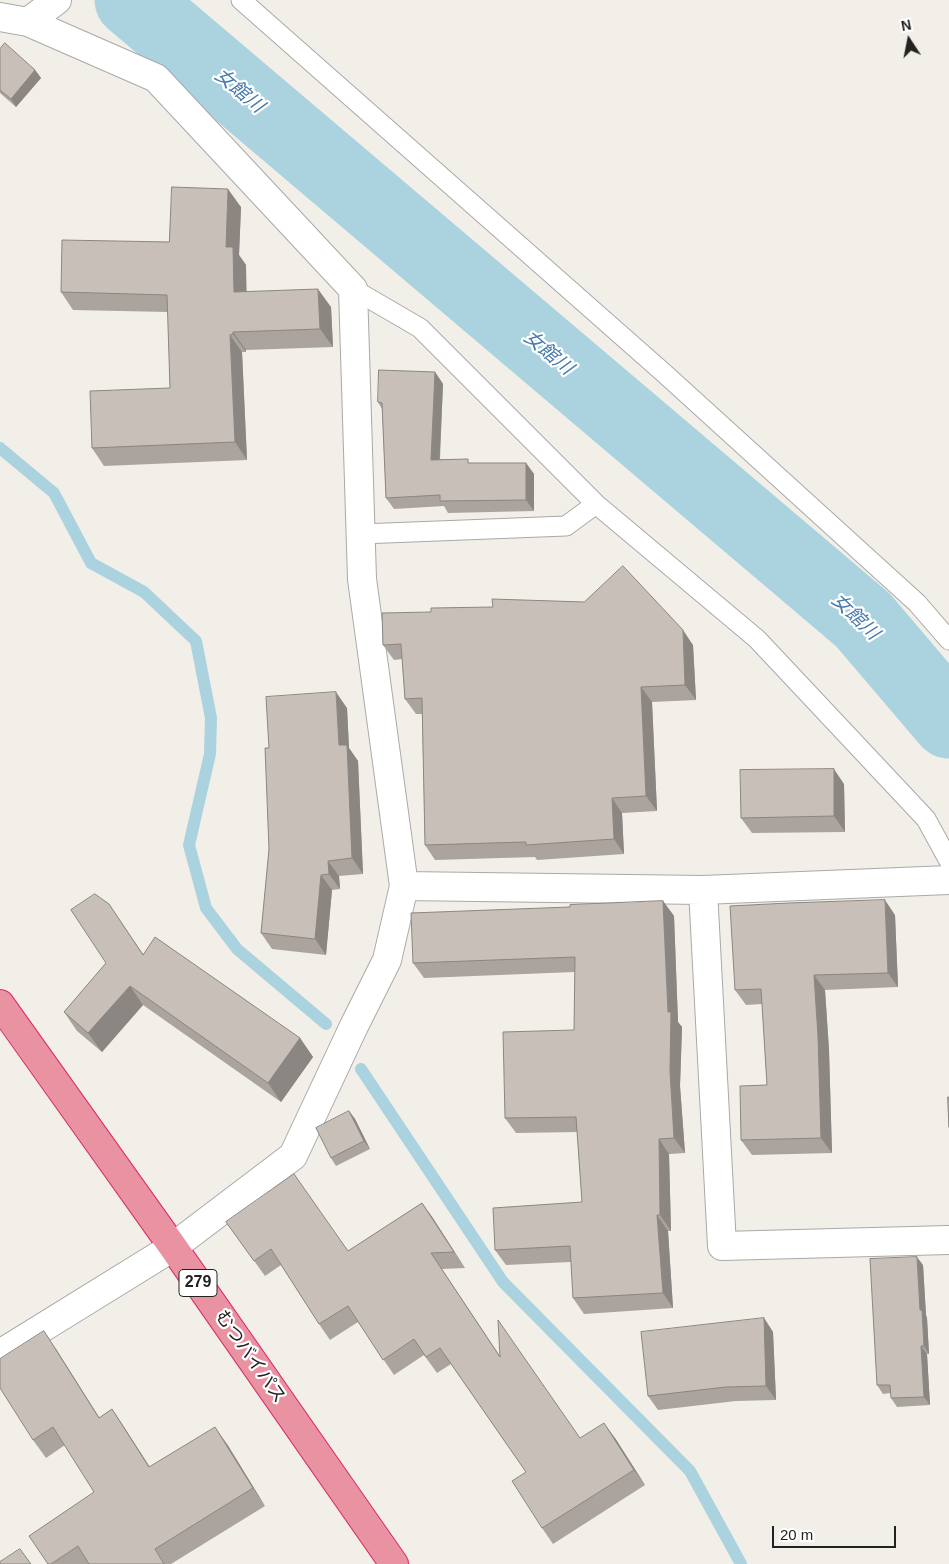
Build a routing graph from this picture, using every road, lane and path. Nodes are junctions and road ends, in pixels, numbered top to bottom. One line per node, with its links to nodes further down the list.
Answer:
1 (56, 0): 4 (street)
2 (241, 0): 8 (lane)
3 (0, 17): 4 (street)
4 (28, 22): 5 (street)
5 (353, 289): 6 (lane); 7 (street)
6 (596, 504): 7 (lane); 9 (lane)
7 (361, 534): 11 (street)
8 (949, 640)
9 (949, 861)
10 (949, 880): 12 (street)
11 (404, 886): 12 (street); 15 (street)
12 (703, 890): 14 (street)
13 (0, 1004): 15 (highway, むつバイパス / 279)
14 (949, 1240)
15 (173, 1247): 16 (street); 17 (highway, むつバイパス / 279)
16 (0, 1354)
17 (394, 1564)

